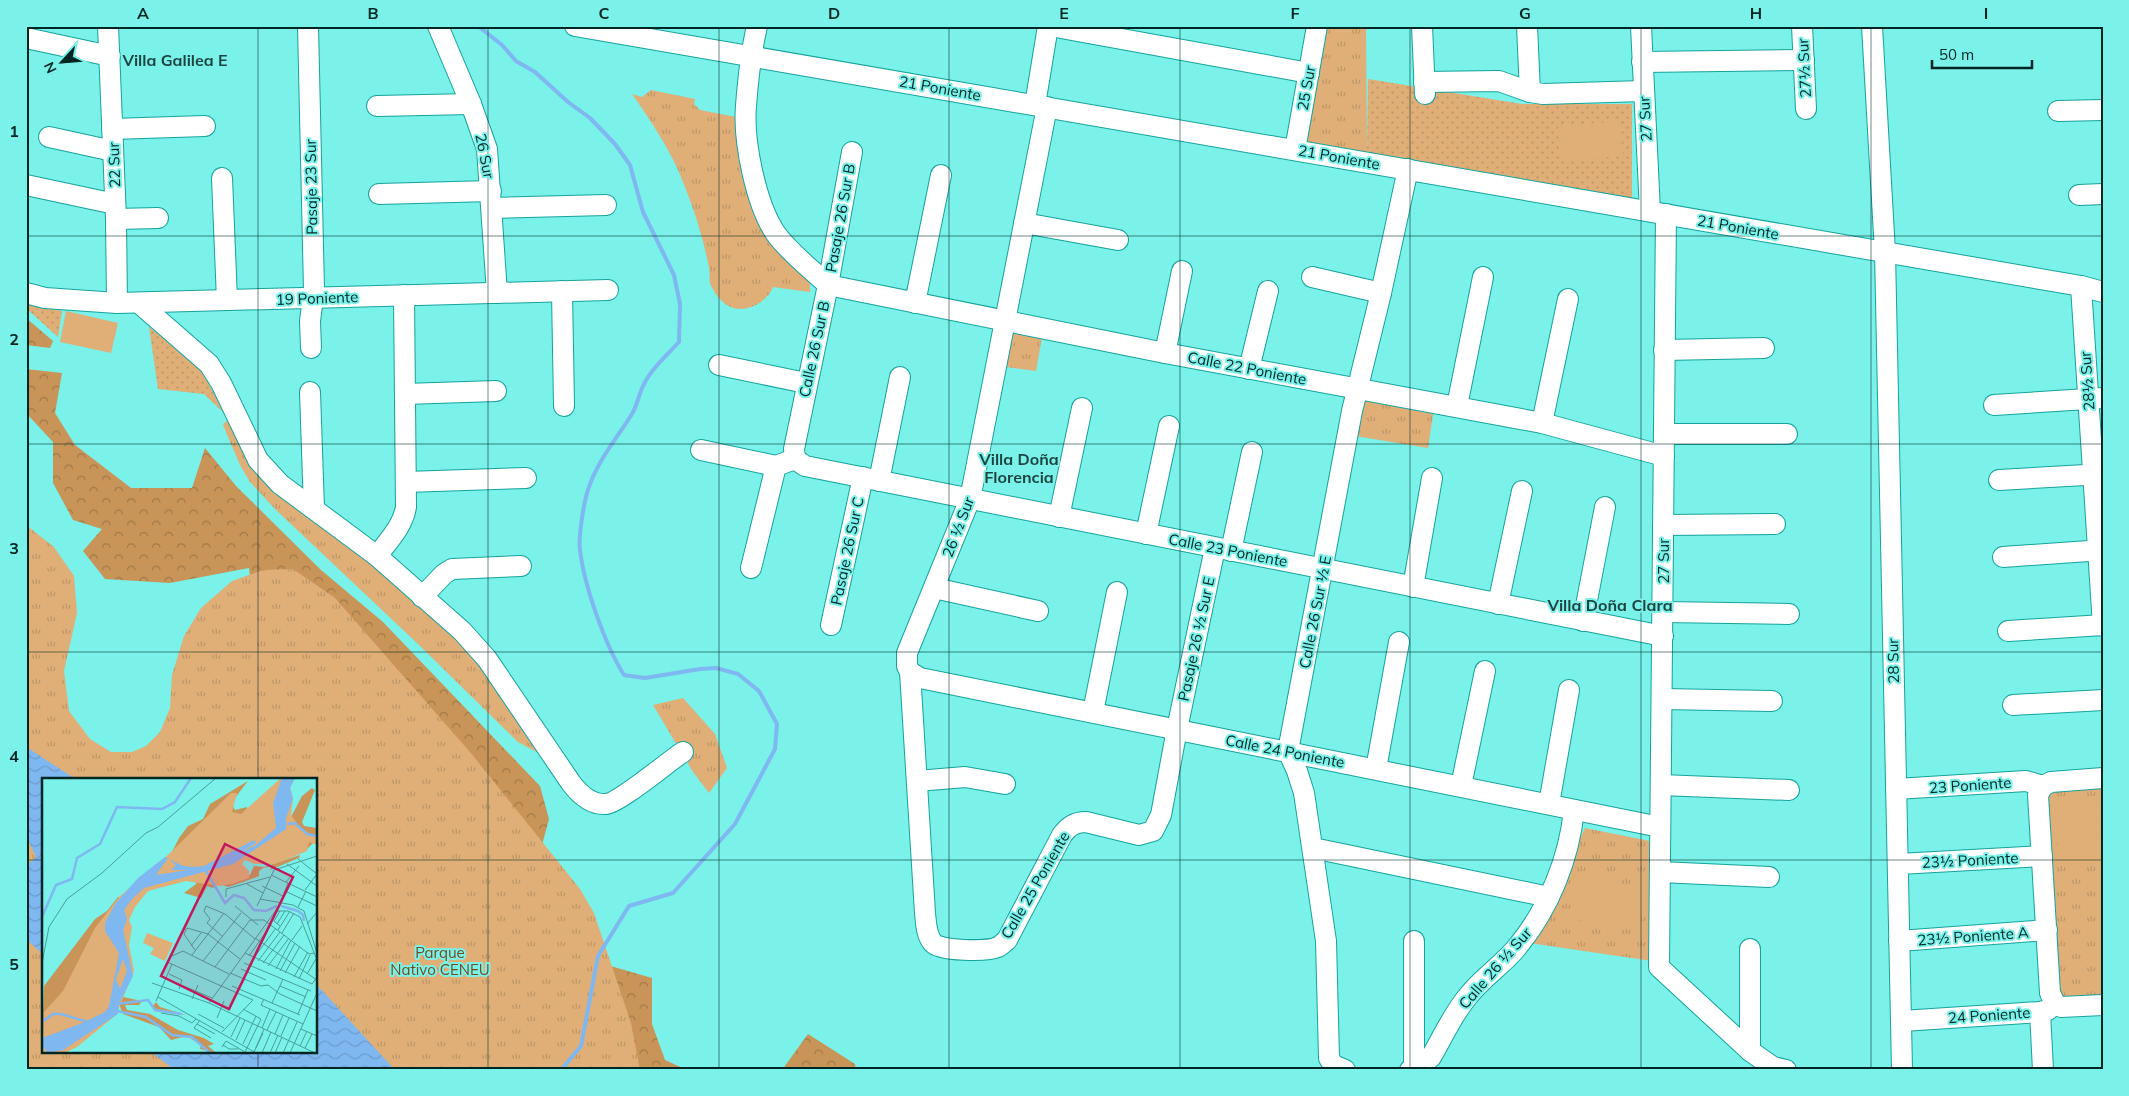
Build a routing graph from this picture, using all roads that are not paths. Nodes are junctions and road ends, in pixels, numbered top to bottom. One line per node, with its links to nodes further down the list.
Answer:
1 (108, 26): 14 (street, 22 Sur)
2 (308, 26): 61 (street, Pasaje 23 Sur)
3 (438, 26): 21 (street, 26 Sur)
4 (575, 26): 15 (street, 21 Poniente)
5 (757, 26): 15 (street, Calle 26 Sur B)
6 (1049, 26): 18 (street); 23 (street, 26 ½ Sur)
7 (1317, 26): 18 (street, 25 Sur)
8 (1422, 26): 20 (street)
9 (1527, 26): 20 (street)
10 (1641, 26): 17 (street, 27 Sur)
11 (1802, 26): 16 (street, 27½ Sur)
12 (1872, 26): 47 (street, 28 Sur)
13 (26, 38): 14 (street)
14 (110, 56): 28 (street, 22 Sur)
15 (750, 56): 23 (street, 21 Poniente); 51 (street, Calle 26 Sur B)
16 (1804, 60): 17 (street); 24 (street, 27½ Sur)
17 (1642, 62): 19 (street, 27 Sur)
18 (1309, 73): 30 (street, 25 Sur)
19 (1643, 91): 20 (street); 43 (street, 27 Sur)
20 (1530, 92)
21 (471, 104): 22 (street); 40 (street, 26 Sur)
22 (377, 106)
23 (1041, 106): 30 (street, 21 Poniente); 45 (street, 26 ½ Sur)
24 (1806, 109)
25 (2103, 110): 26 (street)
26 (2058, 111)
27 (205, 126): 28 (street)
28 (112, 129): 31 (street, 22 Sur)
29 (49, 137): 31 (street)
30 (1295, 150): 33 (street, 21 Poniente)
31 (113, 151): 42 (street, 22 Sur)
32 (852, 152): 51 (street, Pasaje 26 Sur B)
33 (1408, 169): 43 (street, 21 Poniente); 56 (street, Calle 26 Sur ½ E)
34 (941, 174): 66 (street)
35 (222, 178): 63 (street)
36 (26, 185): 42 (street)
37 (379, 194): 40 (street)
38 (2103, 194): 39 (street)
39 (2079, 195)
40 (492, 200): 41 (street); 59 (street, 26 Sur)
41 (606, 205)
42 (116, 212): 44 (street); 65 (street, 22 Sur)
43 (1658, 213): 47 (street, 21 Poniente); 70 (street, 27 Sur)
44 (158, 218)
45 (1024, 223): 46 (street); 67 (street, 26 ½ Sur)
46 (1118, 240)
47 (1885, 252): 52 (street, 21 Poniente); 147 (street, 28 Sur)
48 (1182, 270): 71 (street)
49 (1483, 277): 83 (street)
50 (1312, 278): 56 (street)
51 (828, 285): 66 (street, Calle 22 Poniente); 75 (street, Calle 26 Sur B)
52 (2081, 286): 57 (street, 21 Poniente); 80 (street, 28½ Sur)
53 (608, 290): 54 (street, 19 Poniente)
54 (562, 291): 59 (street, 19 Poniente); 82 (street)
55 (1268, 292): 73 (street)
56 (1381, 292): 76 (street, Calle 26 Sur ½ E)
57 (2103, 292)
58 (26, 293): 65 (street, 19 Poniente)
59 (497, 293): 60 (street, 19 Poniente)
60 (404, 295): 61 (street, 19 Poniente); 79 (street)
61 (312, 298): 63 (street, 19 Poniente); 68 (street, Pasaje 23 Sur)
62 (1568, 299): 85 (street)
63 (227, 300): 64 (street, 19 Poniente)
64 (139, 302): 65 (street, 19 Poniente); 103 (street)
65 (117, 303)
66 (916, 303): 67 (street, Calle 22 Poniente)
67 (1005, 321): 71 (street, Calle 22 Poniente); 101 (street, 26 ½ Sur)
68 (311, 348)
69 (1764, 348): 70 (street)
70 (1664, 350): 87 (street, 27 Sur)
71 (1165, 353): 73 (street, Calle 22 Poniente)
72 (719, 365): 75 (street)
73 (1249, 369): 76 (street, Calle 22 Poniente)
74 (900, 377): 97 (street, Pasaje 26 Sur C)
75 (806, 383): 92 (street, Calle 26 Sur B)
76 (1357, 389): 83 (street, Calle 22 Poniente); 114 (street, Calle 26 Sur ½ E)
77 (496, 391): 79 (street)
78 (310, 392): 103 (street)
79 (405, 394): 99 (street)
80 (2096, 399): 81 (street); 94 (street, 28½ Sur)
81 (1994, 405)
82 (564, 406)
83 (1457, 406): 85 (street, Calle 22 Poniente)
84 (1082, 408): 104 (street)
85 (1542, 423): 91 (street, Calle 22 Poniente)
86 (1169, 426): 107 (street)
87 (1664, 434): 88 (street); 91 (street, 27 Sur)
88 (1787, 434)
89 (701, 450): 93 (street)
90 (1252, 452): 108 (street, Pasaje 26 ½ Sur E)
91 (1664, 456): 106 (street, 27 Sur)
92 (795, 459): 93 (street); 97 (street, Calle 23 Poniente)
93 (776, 466): 113 (street)
94 (2098, 474): 98 (street); 109 (street, 28½ Sur)
95 (526, 478): 99 (street)
96 (1432, 478): 115 (street)
97 (871, 479): 101 (street, Calle 23 Poniente); 124 (street, Pasaje 26 Sur C)
98 (1999, 480)
99 (406, 482): 110 (street)
100 (1522, 491): 119 (street)
101 (970, 499): 104 (street, Calle 23 Poniente); 116 (street, 26 ½ Sur)
102 (1605, 507): 123 (street)
103 (314, 510): 110 (street)
104 (1059, 517): 107 (street, Calle 23 Poniente)
105 (1775, 524): 106 (street)
106 (1663, 525): 121 (street, 27 Sur)
107 (1146, 534): 108 (street, Calle 23 Poniente)
108 (1223, 549): 114 (street, Calle 23 Poniente); 137 (street, Pasaje 26 ½ Sur E)
109 (2100, 550): 111 (street); 125 (street, 28½ Sur)
110 (378, 556): 118 (street)
111 (2003, 557)
112 (521, 566): 118 (street)
113 (751, 568)
114 (1323, 569): 115 (street, Calle 23 Poniente); 138 (street, Calle 26 Sur ½ E)
115 (1413, 587): 119 (street, Calle 23 Poniente)
116 (934, 588): 120 (street); 130 (street, 26 ½ Sur)
117 (1117, 592): 136 (street)
118 (422, 597): 139 (street)
119 (1498, 604): 123 (street, Calle 23 Poniente)
120 (1038, 611)
121 (1663, 612): 122 (street); 127 (street, 27 Sur)
122 (1789, 614)
123 (1583, 620): 127 (street, Calle 23 Poniente)
124 (832, 625)
125 (2103, 625): 126 (street)
126 (2008, 631)
127 (1663, 636): 132 (street, 27 Sur)
128 (1399, 642): 140 (street)
129 (1485, 671): 145 (street)
130 (910, 672): 136 (street, Calle 24 Poniente); 142 (street, 26 ½ Sur)
131 (1569, 690): 149 (street)
132 (1662, 699): 134 (street); 144 (street, 27 Sur)
133 (2103, 700): 135 (street)
134 (1772, 701)
135 (2013, 705)
136 (1093, 712): 137 (street, Calle 24 Poniente)
137 (1176, 730): 138 (street, Calle 24 Poniente); 151 (street, Pasaje 26 ½ Sur E)
138 (1288, 751): 140 (street, Calle 24 Poniente); 153 (street)
139 (683, 752)
140 (1376, 769): 145 (street, Calle 24 Poniente)
141 (2103, 778): 146 (street)
142 (917, 781): 143 (street); 162 (street, 26 ½ Sur)
143 (1005, 784)
144 (1661, 785): 148 (street); 152 (street, 27 Sur)
145 (1461, 786): 149 (street, Calle 24 Poniente)
146 (2043, 786): 147 (street, 23 Poniente); 154 (street)
147 (1896, 789): 155 (street, 28 Sur)
148 (1789, 790)
149 (1549, 804): 150 (street, Calle 24 Poniente)
150 (1574, 810): 152 (street, Calle 24 Poniente); 158 (street, Calle 26 ½ Sur)
151 (1078, 822): 162 (street, Calle 25 Poniente)
152 (1660, 827): 156 (street, 27 Sur)
153 (1313, 848): 158 (street); 169 (street)
154 (2042, 856): 155 (street, 23½ Poniente); 159 (street)
155 (1899, 864): 160 (street, 28 Sur)
156 (1660, 872): 157 (street); 167 (street, 27 Sur)
157 (1769, 877)
158 (1549, 897): 168 (street, Calle 26 ½ Sur)
159 (2047, 930): 160 (street, 23½ Poniente A); 165 (street)
160 (1899, 941): 166 (street, 28 Sur)
161 (1414, 942): 168 (street)
162 (934, 944)
163 (1750, 949): 167 (street)
164 (2103, 1005): 165 (street, 24 Poniente)
165 (2047, 1008): 166 (street, 24 Poniente); 172 (street)
166 (1902, 1021): 171 (street, 28 Sur)
167 (1750, 1051): 170 (street)
168 (1416, 1067)
169 (1344, 1070)
170 (1786, 1070)
171 (1902, 1070)
172 (2043, 1070)

